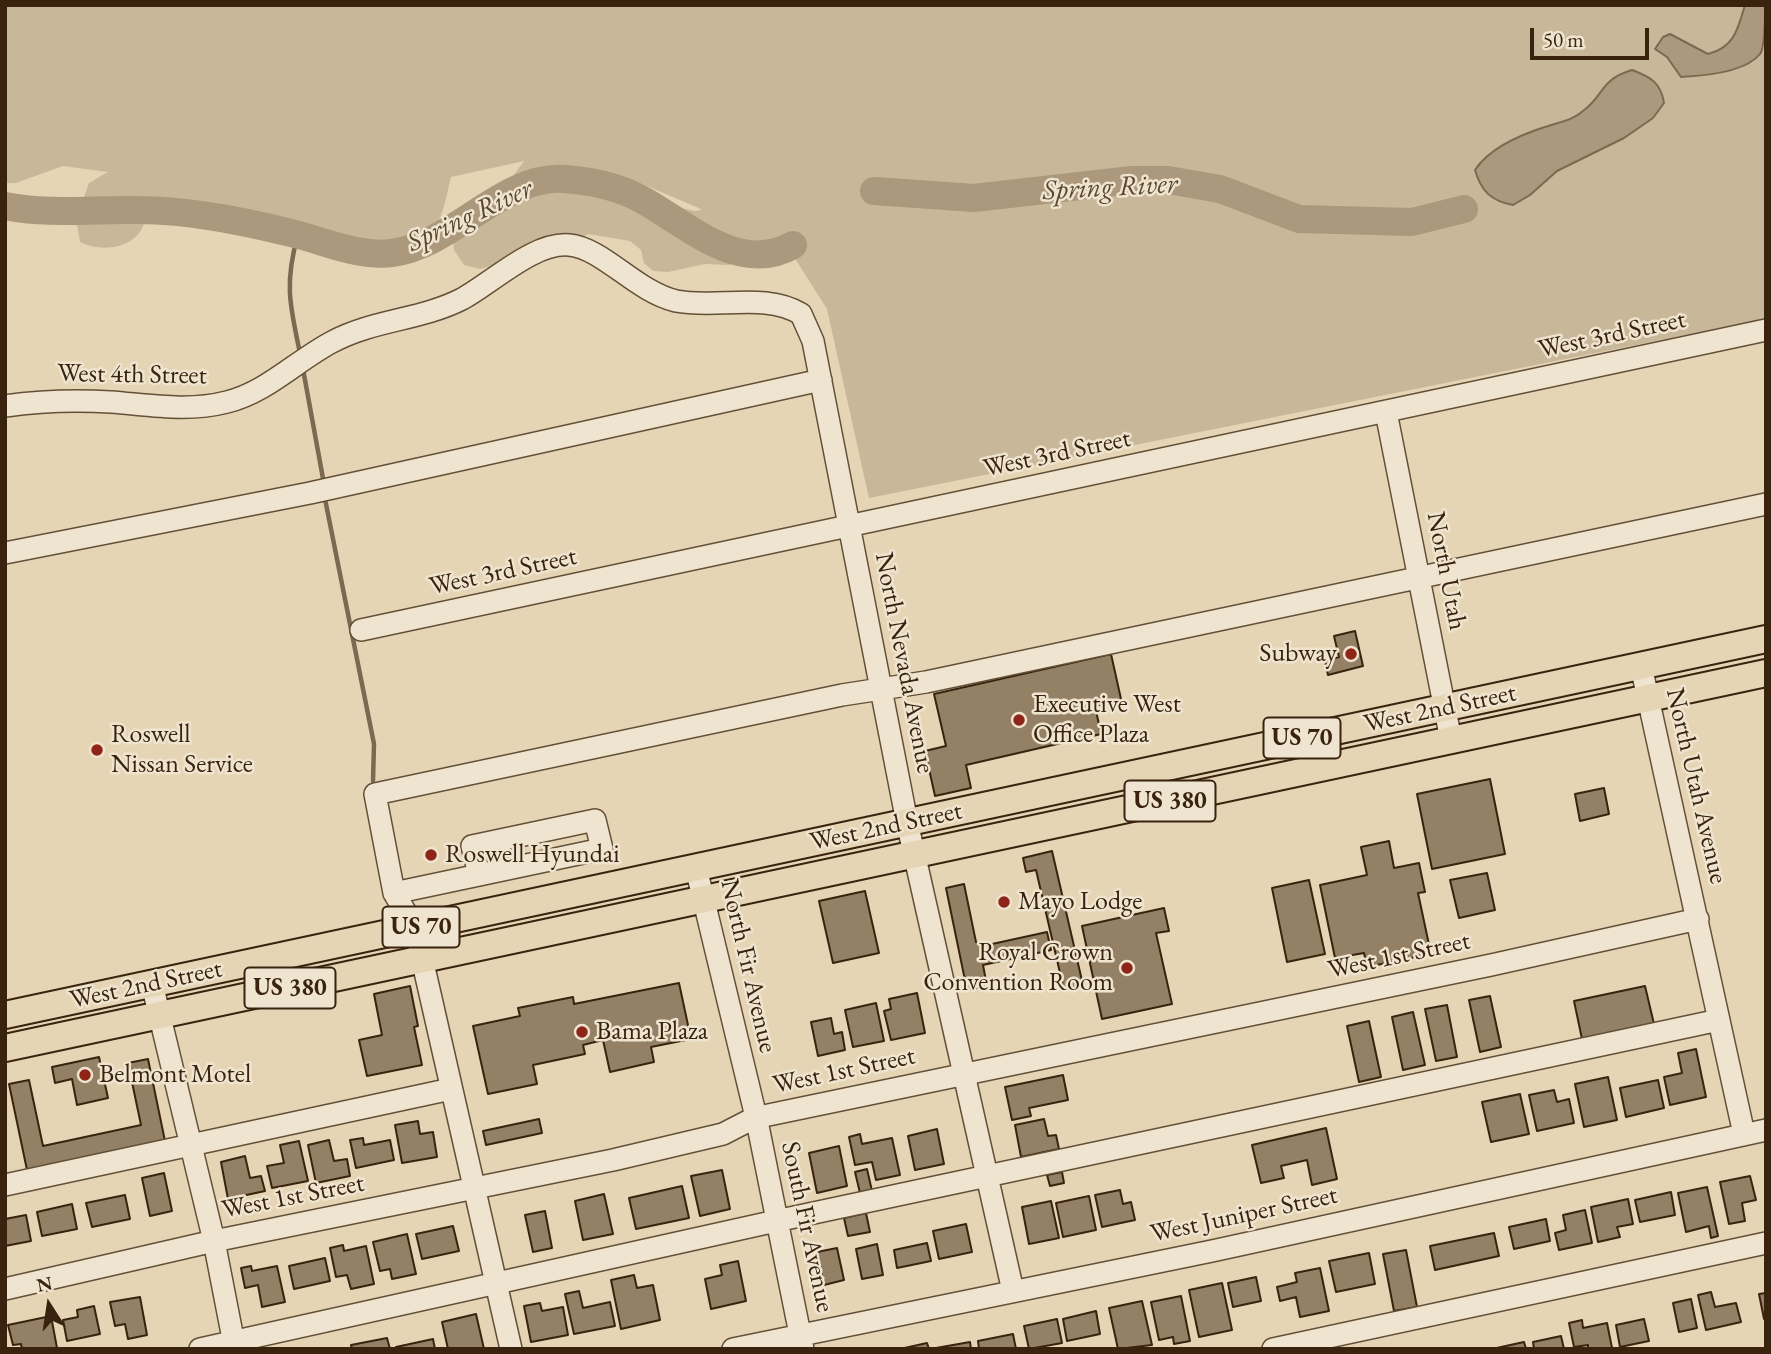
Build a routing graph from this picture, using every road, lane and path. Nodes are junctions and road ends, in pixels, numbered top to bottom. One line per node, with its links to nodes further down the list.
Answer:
1 (791, 308): 3 (street, North Nevada Avenue); 4 (street, West 4th Street)
2 (1766, 330): 5 (street, West 3rd Street)
3 (821, 380): 7 (street, North Nevada Avenue); 8 (street)
4 (5, 406)
5 (1386, 412): 7 (street, West 3rd Street); 9 (street, North Utah)
6 (1766, 504): 9 (street)
7 (849, 527): 10 (street, West 3rd Street); 14 (street, North Nevada Avenue)
8 (5, 553)
9 (1419, 578): 14 (street); 16 (street, North Utah)
10 (361, 631)
11 (1766, 639): 12 (main road, West 2nd Street / US 70)
12 (1640, 666): 15 (street, North Utah Avenue); 16 (main road, West 2nd Street / US 70)
13 (1766, 673): 15 (main road, West 2nd Street / US 380)
14 (881, 689): 18 (street, North Nevada Avenue); 22 (street)
15 (1648, 698): 17 (main road, West 2nd Street / US 380); 24 (street, North Utah Avenue)
16 (1444, 708): 17 (street, North Utah); 18 (main road, West 2nd Street / US 70)
17 (1451, 740): 19 (main road, West 2nd Street / US 380)
18 (907, 822): 19 (street, North Nevada Avenue); 20 (main road, West 2nd Street / US 70)
19 (914, 856): 23 (main road, West 2nd Street / US 380); 32 (street, North Nevada Avenue)
20 (696, 868): 23 (street, North Fir Avenue); 25 (main road, West 2nd Street / US 70)
21 (479, 874): 21 (street); 22 (street)
22 (394, 892): 25 (street)
23 (703, 901): 26 (main road, West 2nd Street / US 380); 34 (street, North Fir Avenue)
24 (1698, 919): 30 (street, North Utah Avenue); 32 (street, West 1st Street)
25 (415, 928): 26 (street); 27 (main road, West 2nd Street / US 70)
26 (422, 960): 29 (main road, West 2nd Street / US 380); 33 (street)
27 (152, 984): 28 (main road, West 2nd Street / US 70); 29 (street)
28 (5, 1015)
29 (158, 1016): 31 (main road, West 2nd Street / US 380); 37 (street)
30 (1719, 1020): 36 (street, North Utah Avenue); 38 (street)
31 (5, 1048)
32 (965, 1075): 34 (street, West 1st Street); 38 (street, North Nevada Avenue)
33 (451, 1089): 37 (street); 40 (street)
34 (754, 1118): 40 (street, West 1st Street); 41 (street, South Fir Avenue)
35 (1766, 1130): 36 (street, West Juniper Street)
36 (1744, 1134): 46 (street, West Juniper Street)
37 (190, 1145): 39 (street); 42 (street)
38 (987, 1176): 41 (street); 46 (street, North Nevada Avenue)
39 (5, 1185)
40 (474, 1189): 42 (street, West 1st Street); 44 (street)
41 (776, 1221): 44 (street); 47 (street, South Fir Avenue)
42 (214, 1241): 45 (street, West 1st Street); 48 (street)
43 (1766, 1243): 52 (street)
44 (496, 1282): 48 (street); 50 (street)
45 (5, 1289)
46 (1013, 1291): 47 (street, West Juniper Street)
47 (802, 1343): 51 (street, West Juniper Street)
48 (234, 1345): 49 (street)
49 (200, 1349)
50 (511, 1349)
51 (733, 1349)
52 (1273, 1349)

